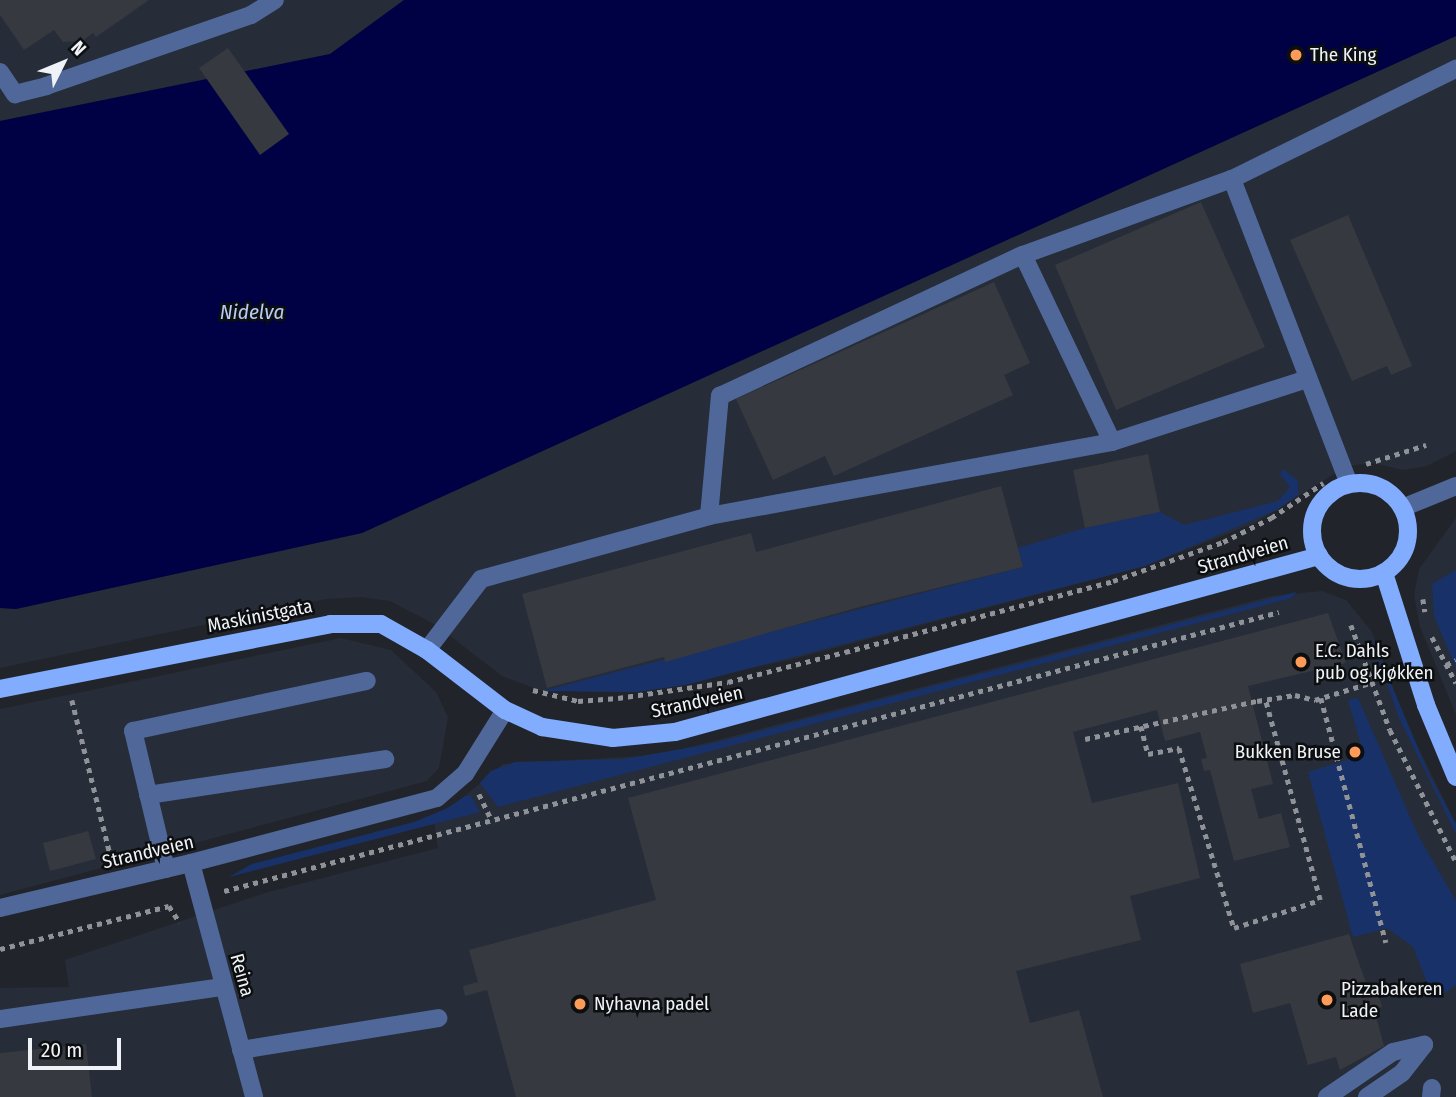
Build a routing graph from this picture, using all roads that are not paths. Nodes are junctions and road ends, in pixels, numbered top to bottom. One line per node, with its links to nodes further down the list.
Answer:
1 (275, 0): 3 (street)
2 (1456, 69): 4 (street)
3 (0, 72)
4 (1232, 179): 5 (street); 6 (street)
5 (1023, 255): 7 (street); 11 (street)
6 (1307, 379): 7 (street); 8 (street)
7 (1112, 442): 11 (street)
8 (1345, 478): 10 (main road); 12 (main road)
9 (1456, 486): 10 (street)
10 (1402, 509): 13 (main road)
11 (709, 516): 14 (street)
12 (1319, 556): 13 (main road); 17 (main road, Strandveien)
13 (1384, 573): 19 (main road)
14 (427, 650): 16 (main road, Maskinistgata); 17 (main road, Maskinistgata)
15 (367, 681): 20 (street)
16 (0, 689)
17 (505, 710): 21 (street, Strandveien)
18 (385, 759): 20 (street)
19 (1456, 777)
20 (148, 794): 22 (street)
21 (191, 863): 22 (street, Strandveien); 24 (street, Reina)
22 (166, 869): 23 (street, Strandveien)
23 (0, 908)
24 (223, 987): 26 (street); 27 (street, Reina)
25 (438, 1018): 27 (street)
26 (0, 1019)
27 (241, 1050): 28 (street, Reina)
28 (254, 1097)
29 (1327, 1097): 30 (street)
30 (1367, 1097)

